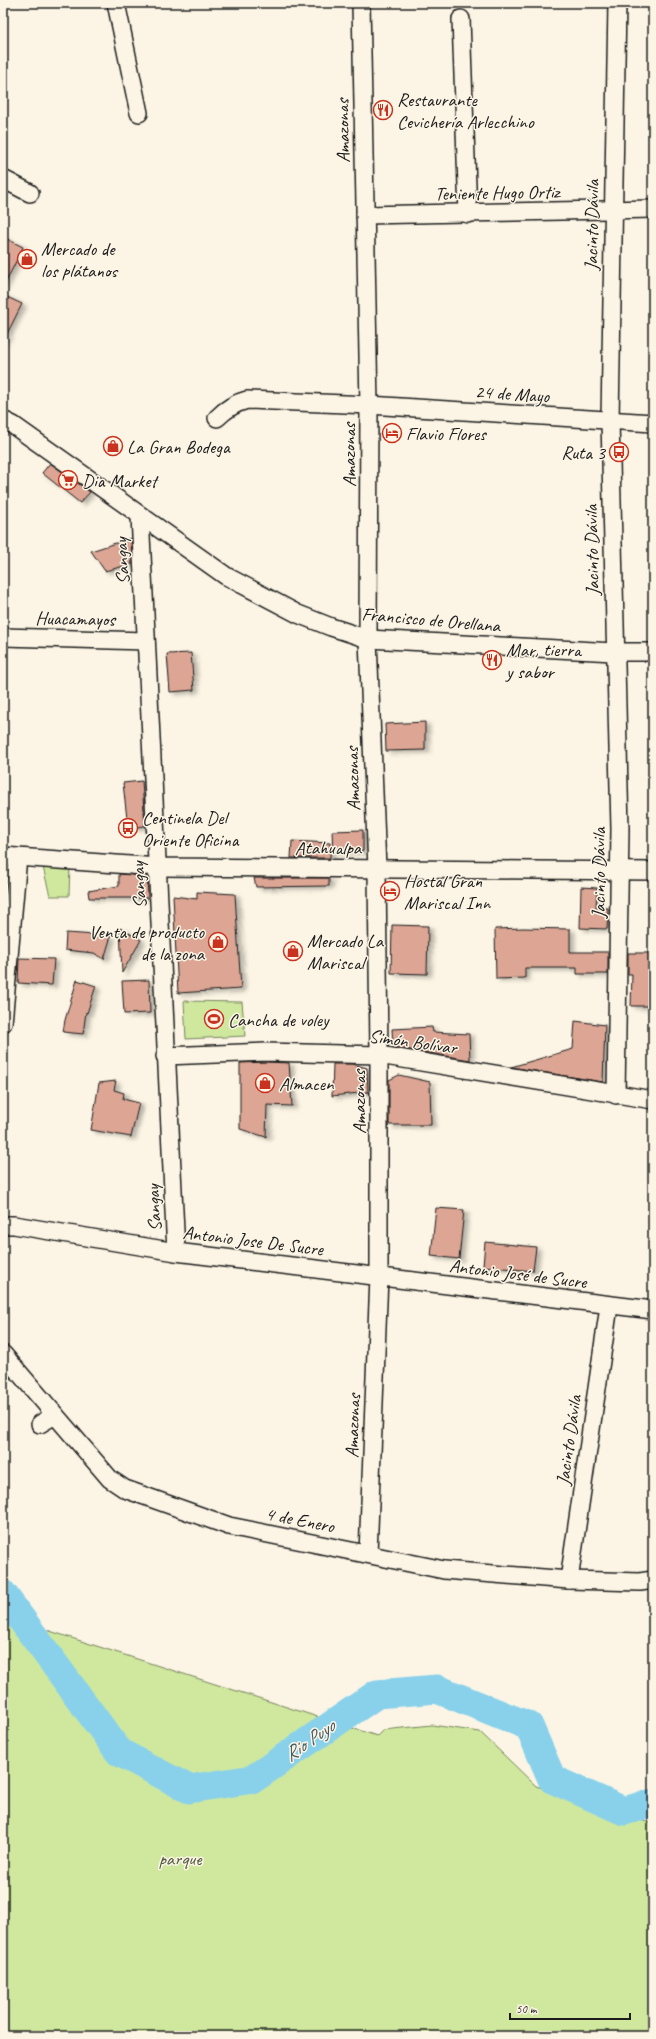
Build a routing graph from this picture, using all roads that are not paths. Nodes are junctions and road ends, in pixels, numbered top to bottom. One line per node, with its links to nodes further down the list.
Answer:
1 (116, 3): 5 (street)
2 (361, 3): 11 (street, Amazonas)
3 (617, 3): 9 (street, Jacinto Dávila)
4 (460, 20): 10 (street)
5 (139, 113)
6 (3, 179): 7 (street)
7 (30, 193)
8 (653, 209): 9 (street, Teniente Hugo Ortiz)
9 (612, 210): 10 (street, Teniente Hugo Ortiz); 15 (street, Jacinto Dávila)
10 (468, 214): 11 (street, Teniente Hugo Ortiz)
11 (365, 215): 12 (street, Amazonas)
12 (369, 405): 13 (street, 24 de Mayo); 15 (street, 24 de Mayo); 19 (street, Amazonas)
13 (217, 418)
14 (3, 420): 17 (street, Francisco de Orellana)
15 (610, 420): 16 (street, 24 de Mayo); 21 (street, Jacinto Dávila)
16 (653, 423)
17 (140, 516): 19 (street, Francisco de Orellana); 20 (street, Sangay)
18 (3, 638): 20 (street, Huacamayos)
19 (368, 639): 21 (street, Francisco de Orellana); 25 (street, Amazonas)
20 (146, 641): 24 (street, Sangay)
21 (614, 652): 22 (street, Francisco de Orellana); 26 (street, Jacinto Dávila)
22 (653, 652)
23 (11, 856): 24 (street, Atahualpa); 28 (street)
24 (158, 867): 25 (street, Atahualpa); 30 (street, Sangay)
25 (377, 869): 26 (street, Atahualpa); 29 (street, Amazonas)
26 (620, 869): 27 (street, Atahualpa); 31 (street, Jacinto Dávila)
27 (653, 871)
28 (4, 1015)
29 (379, 1055): 30 (street, Simón Bolívar); 31 (street, Simón Bolívar); 35 (street, Amazonas)
30 (165, 1056): 34 (street, Sangay)
31 (616, 1095): 32 (street, Simón Bolívar)
32 (653, 1100)
33 (3, 1225): 34 (street, Antonio Jose De Sucre)
34 (176, 1252): 35 (street, Antonio Jose De Sucre)
35 (379, 1277): 36 (street, Antonio José de Sucre); 41 (street, Amazonas)
36 (609, 1306): 37 (street, Antonio José de Sucre); 42 (street, Jacinto Dávila)
37 (653, 1310)
38 (3, 1354): 39 (street, 4 de Enero)
39 (55, 1415): 40 (street); 41 (street, 4 de Enero)
40 (40, 1424)
41 (368, 1554): 42 (street, 4 de Enero)
42 (569, 1580): 43 (street, 4 de Enero)
43 (653, 1580)

